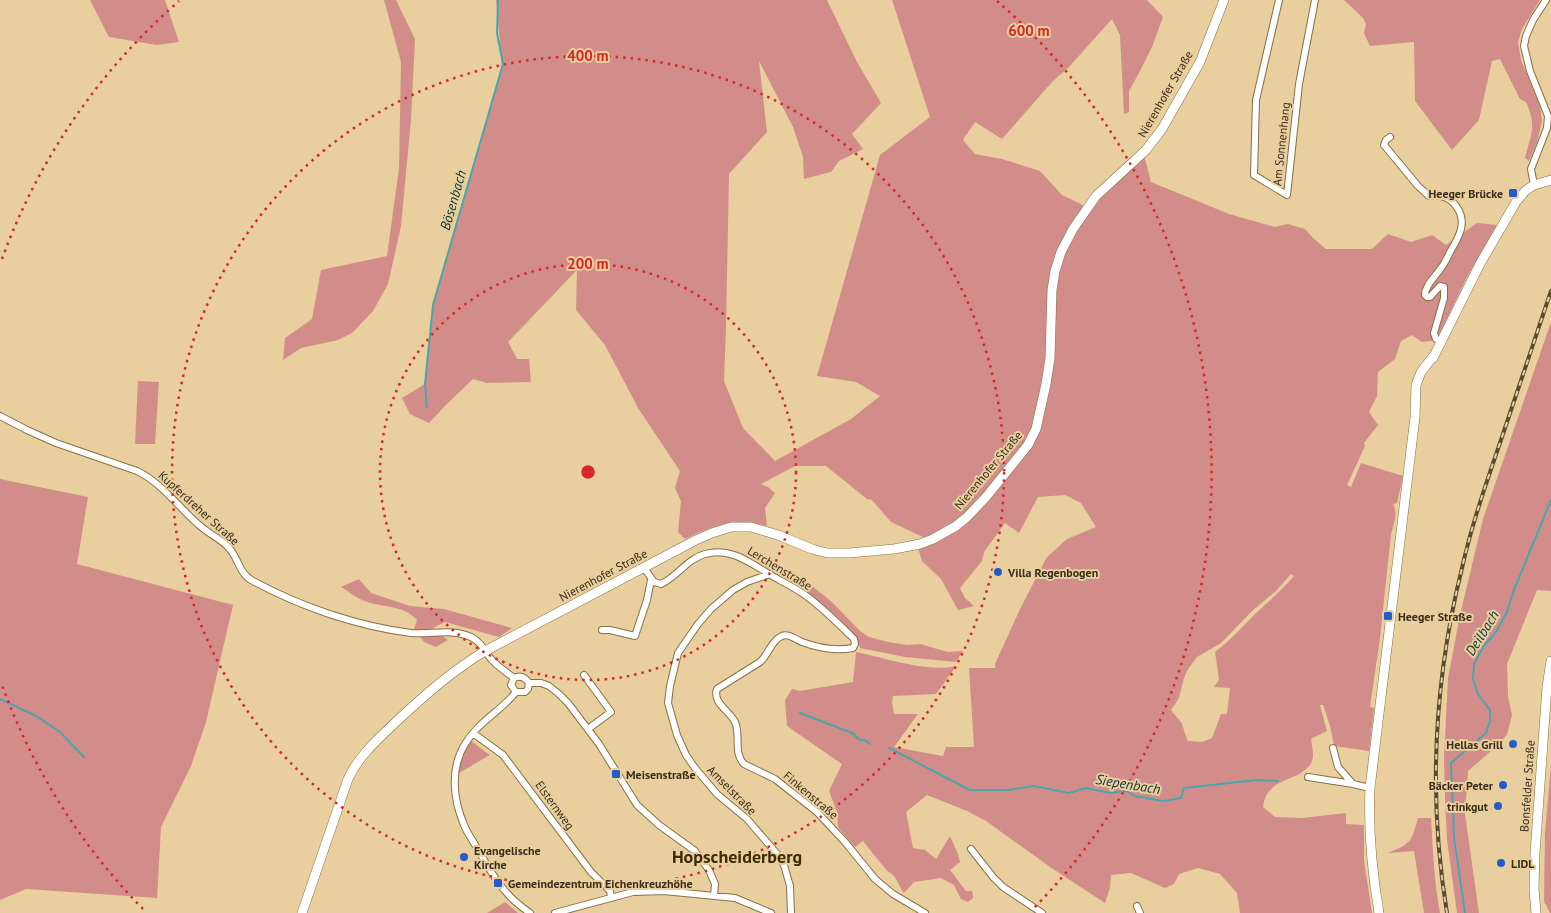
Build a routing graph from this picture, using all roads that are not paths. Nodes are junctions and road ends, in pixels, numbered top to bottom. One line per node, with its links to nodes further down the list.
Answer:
1 (1224, 0): 10 (street, Nierenhofer Straße)
2 (1279, 0): 3 (street, Am Sonnenhang)
3 (1315, 0)
4 (1546, 0): 7 (street)
5 (1390, 138): 8 (street)
6 (1551, 180): 7 (street)
7 (1534, 185): 8 (street)
8 (1441, 342): 26 (street)
9 (0, 416): 15 (street, Kupferdreher Straße)
10 (644, 568): 12 (street); 15 (street, Nierenhofer Straße)
11 (770, 574): 12 (street, Lerchenstraße); 14 (street, Lerchenstraße); 35 (street, Amselstraße)
12 (651, 580): 13 (street)
13 (602, 630)
14 (853, 648): 36 (street, Finkenstraße)
15 (486, 651): 18 (street); 31 (street, Nierenhofer Straße)
16 (1551, 661): 40 (street, Bonsfelder Straße)
17 (584, 675): 21 (street)
18 (514, 678): 19 (street); 20 (street)
19 (528, 683): 20 (street); 21 (street)
20 (516, 692): 22 (street)
21 (588, 729): 28 (street)
22 (473, 733): 29 (street, Elsternweg); 32 (street)
23 (1333, 748): 25 (street)
24 (1308, 777): 25 (street)
25 (1353, 784): 26 (street)
26 (1370, 788): 39 (street)
27 (971, 849): 37 (street)
28 (714, 896): 29 (street); 34 (street)
29 (612, 897): 33 (street)
30 (1137, 906): 38 (street)
31 (302, 913)
32 (530, 913)
33 (555, 913)
34 (771, 913)
35 (791, 913)
36 (925, 913)
37 (1042, 913)
38 (1140, 913)
39 (1379, 913)
40 (1536, 913)

